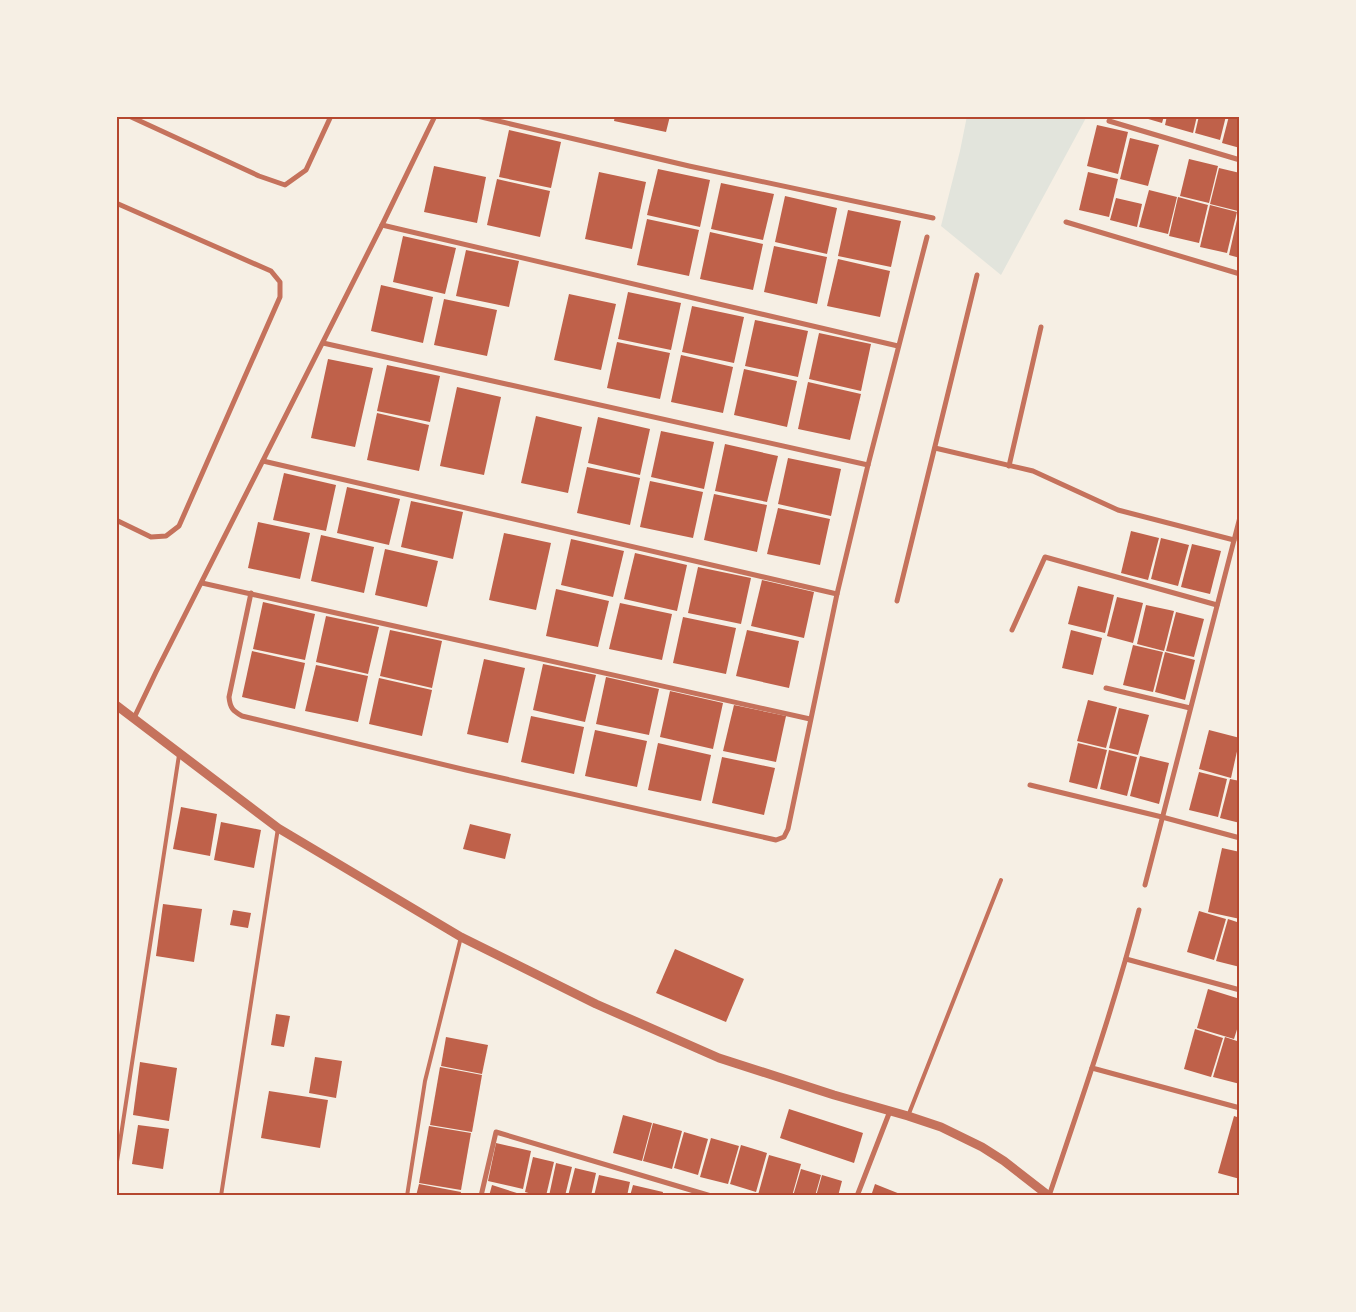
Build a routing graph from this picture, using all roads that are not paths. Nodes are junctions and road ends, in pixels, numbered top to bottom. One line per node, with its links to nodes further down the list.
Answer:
1 (129, 116): 2 (street)
2 (331, 116)
3 (435, 116): 10 (street)
4 (477, 116): 8 (street)
5 (1109, 120): 6 (street)
6 (1240, 160)
7 (116, 203): 22 (street)
8 (933, 218)
9 (1066, 222): 12 (street)
10 (382, 225): 15 (street); 16 (street)
11 (927, 237): 16 (street)
12 (1240, 274)
13 (976, 275): 17 (street)
14 (1041, 327): 20 (street)
15 (323, 343): 18 (street); 19 (street)
16 (898, 346): 19 (street)
17 (935, 448): 20 (street); 27 (street)
18 (263, 461): 24 (street); 26 (street)
19 (868, 465): 26 (street)
20 (1009, 466): 23 (street)
21 (1240, 517): 23 (street)
22 (116, 520)
23 (1234, 540): 28 (street)
24 (202, 583): 25 (street); 33 (street)
25 (251, 594): 34 (street); 34 (street)
26 (837, 594): 34 (street)
27 (897, 601)
28 (1217, 605): 29 (street); 32 (street)
29 (1012, 630)
30 (1106, 688): 32 (street)
31 (116, 705): 33 (street)
32 (1190, 708): 37 (street)
33 (134, 718): 35 (street)
34 (810, 719)
35 (179, 753): 38 (street); 50 (lane)
36 (1030, 785): 37 (street)
37 (1162, 817): 39 (street); 41 (street)
38 (278, 828): 43 (street); 51 (lane)
39 (1240, 838)
40 (1001, 880): 49 (lane)
41 (1145, 885)
42 (1139, 910): 44 (street)
43 (461, 937): 48 (street); 52 (lane)
44 (1126, 959): 45 (street); 46 (street)
45 (1240, 990)
46 (1092, 1068): 47 (street); 56 (street)
47 (1240, 1108)
48 (890, 1111): 49 (street); 55 (street)
49 (908, 1116): 56 (street)
50 (116, 1168)
51 (221, 1196)
52 (407, 1196)
53 (481, 1196): 54 (street)
54 (711, 1196)
55 (857, 1196)
56 (1049, 1196)

